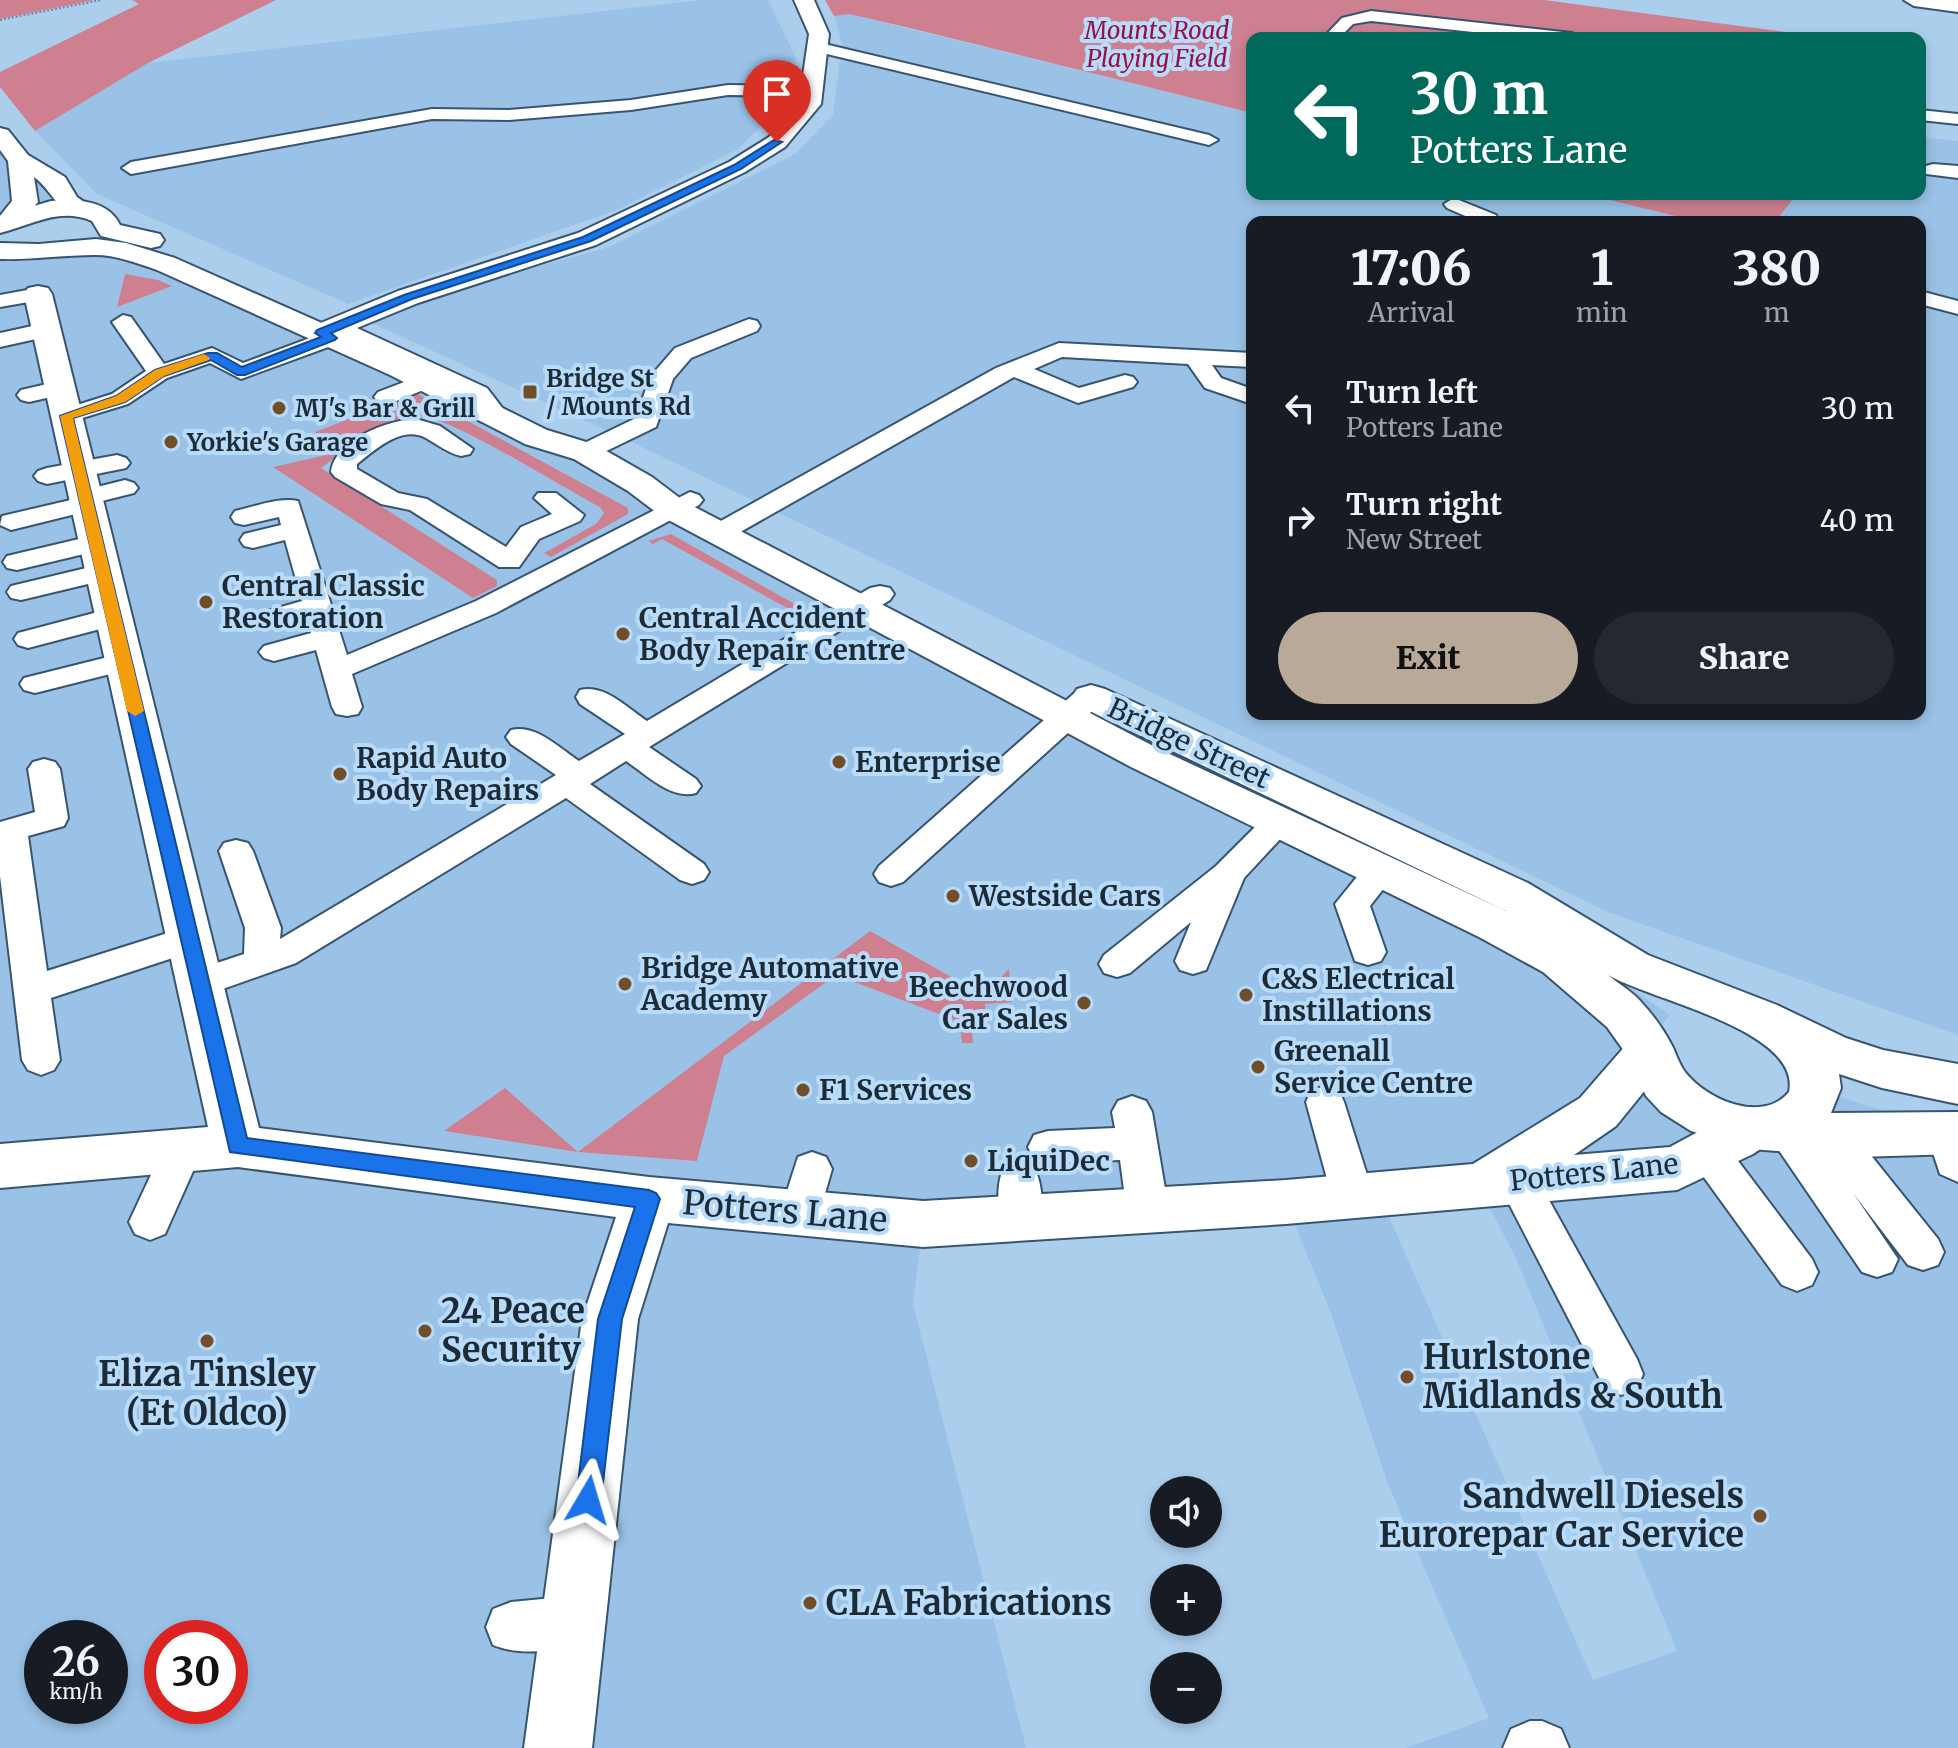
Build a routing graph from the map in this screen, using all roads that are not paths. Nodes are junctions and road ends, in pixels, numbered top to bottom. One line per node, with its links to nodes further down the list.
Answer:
1 (804, 0): 6 (street)
2 (1914, 0): 3 (street)
3 (1958, 6)
4 (1334, 32): 5 (lane)
5 (1517, 32)
6 (816, 47): 7 (street); 11 (lane)
7 (811, 91): 13 (lane); 27 (street)
8 (1926, 116): 9 (lane)
9 (1958, 119)
10 (1, 137): 12 (street)
11 (1209, 140)
12 (20, 160): 17 (street); 20 (street)
13 (131, 168)
14 (1933, 170): 15 (lane)
15 (1958, 172)
16 (1454, 204): 18 (lane)
17 (81, 209): 19 (street); 20 (street)
18 (1482, 216)
19 (105, 224): 21 (street); 27 (street)
20 (2, 235): 21 (street)
21 (59, 249): 27 (street)
22 (1926, 299): 23 (lane)
23 (1958, 308)
24 (28, 309): 28 (lane); 37 (street)
25 (123, 322): 32 (lane)
26 (749, 326): 40 (lane)
27 (333, 330): 32 (lane); 33 (street, Bridge Street); 38 (street); 40 (street, Bridge Street)
28 (0, 340)
29 (1196, 358): 30 (lane); 31 (lane); 35 (lane)
30 (1246, 360)
31 (1015, 369): 34 (lane); 46 (lane)
32 (159, 373): 37 (lane)
33 (425, 381): 36 (lane); 38 (street, Bridge Street)
34 (1125, 382)
35 (1246, 395)
36 (386, 397)
37 (63, 411): 41 (street)
38 (491, 414): 40 (street, Bridge Street)
39 (461, 449): 49 (lane)
40 (585, 452): 44 (street, Bridge Street)
41 (82, 480): 42 (lane); 45 (lane); 48 (street)
42 (125, 488)
43 (547, 498): 49 (lane)
44 (682, 504): 46 (street, Bridge Street); 51 (lane)
45 (11, 522)
46 (727, 528): 53 (street, Bridge Street)
47 (249, 529): 54 (lane)
48 (99, 558): 50 (lane); 52 (lane); 55 (street)
49 (509, 561): 51 (lane)
50 (17, 562)
51 (538, 579): 61 (lane)
52 (21, 592)
53 (869, 601): 64 (street, Bridge Street); 67 (lane)
54 (317, 606): 56 (lane); 57 (lane)
55 (113, 617): 58 (lane); 60 (street)
56 (263, 621)
57 (326, 638): 59 (lane); 61 (lane)
58 (28, 639)
59 (274, 652)
60 (124, 662): 62 (lane); 78 (street)
61 (336, 670): 65 (lane)
62 (35, 684)
63 (591, 697): 67 (lane)
64 (1078, 706): 71 (street, Bridge Street); 77 (lane); 85 (street, Bridge Street)
65 (347, 707)
66 (522, 737): 69 (lane)
67 (637, 741): 69 (lane); 70 (lane)
68 (44, 769): 72 (lane)
69 (573, 780): 75 (lane); 81 (lane)
70 (685, 786)
71 (1280, 822): 74 (street, Bridge Street); 76 (lane)
72 (6, 831): 84 (lane)
73 (236, 851): 81 (lane)
74 (1381, 870): 79 (lane); 86 (street, Bridge Street)
75 (692, 872)
76 (1229, 872): 80 (lane); 82 (lane)
77 (891, 874)
78 (190, 939): 83 (street); 84 (lane)
79 (1368, 952)
80 (1193, 961)
81 (262, 962): 83 (lane)
82 (1117, 964)
83 (200, 983): 91 (street)
84 (32, 990): 87 (lane)
85 (1754, 1018): 86 (street, Bridge Street); 88 (street, Bridge Street); 90 (street, Bridge Street)
86 (1650, 1050): 90 (street, Bridge Street); 96 (street, Potters Lane)
87 (41, 1060)
88 (1958, 1084)
89 (1325, 1102): 97 (lane)
90 (1768, 1135): 93 (street, Bridge Street); 96 (street, Potters Lane); 101 (lane); 102 (lane); 103 (lane)
91 (238, 1146): 94 (street, Potters Lane); 98 (street, Potters Lane)
92 (1048, 1147): 99 (lane)
93 (1954, 1148)
94 (182, 1151): 95 (street, Potters Lane); 100 (lane)
95 (0, 1166)
96 (1501, 1177): 97 (street, Potters Lane); 104 (lane)
97 (1353, 1197): 99 (street, Potters Lane)
98 (649, 1199): 99 (street, Potters Lane); 105 (street)
99 (1148, 1212)
100 (150, 1222)
101 (1923, 1252)
102 (1877, 1259)
103 (1797, 1272)
104 (1621, 1374)
105 (574, 1621): 106 (lane); 107 (street)
106 (511, 1627)
107 (558, 1748)
108 (1530, 1748): 109 (lane)
109 (1542, 1748)

